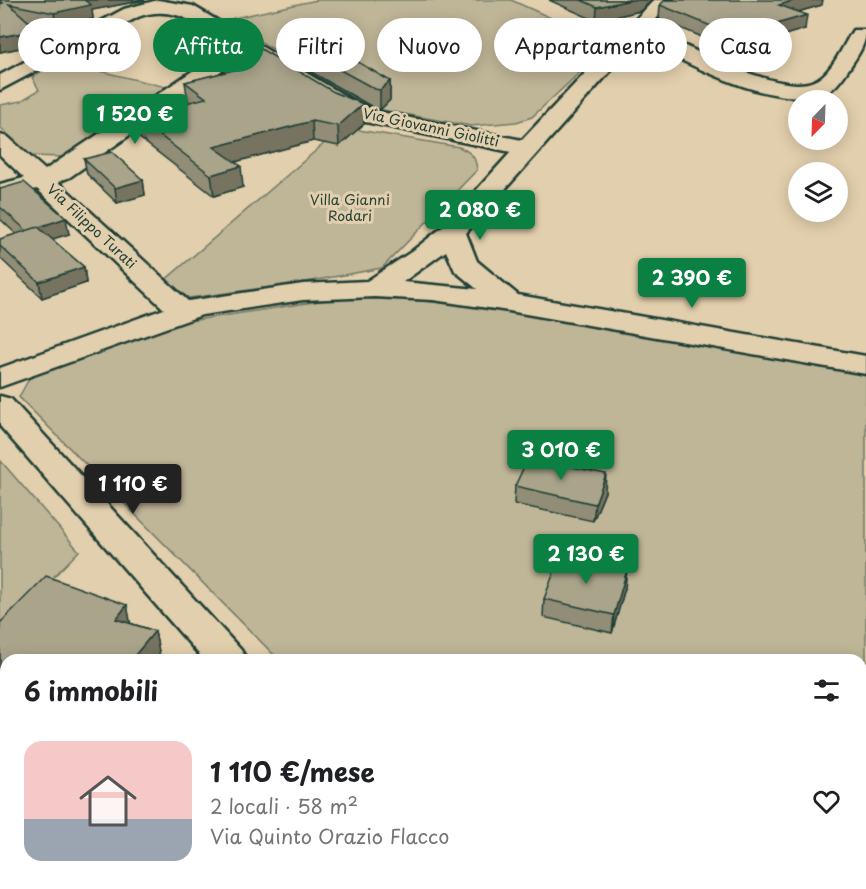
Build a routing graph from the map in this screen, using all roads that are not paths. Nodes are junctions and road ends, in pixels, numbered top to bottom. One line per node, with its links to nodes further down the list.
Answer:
1 (664, 0): 3 (street)
2 (199, 18): 9 (street, Via Giovanni Giolitti)
3 (647, 18)
4 (860, 34): 5 (street)
5 (687, 53)
6 (264, 57): 11 (street, Via Giovanni Giolitti)
7 (206, 72): 12 (street)
8 (597, 72): 11 (street)
9 (12, 91)
10 (0, 142): 12 (street, Via Filippo Turati)
11 (527, 148): 14 (street)
12 (43, 180): 13 (street); 20 (street, Via Filippo Turati)
13 (0, 192)
14 (453, 232): 15 (street); 16 (street)
15 (421, 258): 17 (street); 18 (street)
16 (465, 265): 18 (street); 19 (street)
17 (374, 289): 18 (street); 20 (street)
18 (433, 292): 19 (street)
19 (509, 302): 21 (street)
20 (183, 311): 22 (street)
21 (866, 365)
22 (0, 378)
23 (0, 406): 24 (street)
24 (222, 654)

